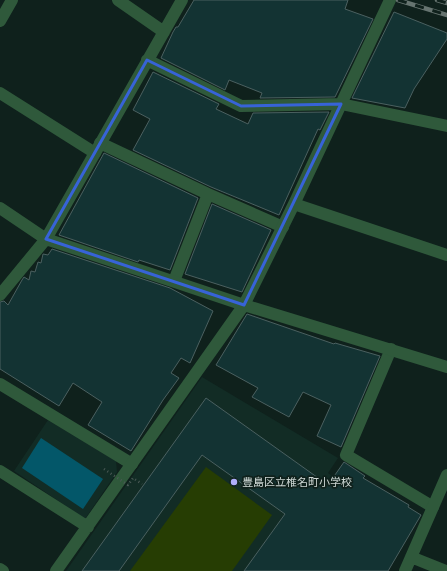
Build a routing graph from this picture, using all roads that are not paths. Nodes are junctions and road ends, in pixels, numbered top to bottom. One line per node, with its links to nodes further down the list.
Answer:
1 (12, 0): 5 (street)
2 (118, 0): 6 (street)
3 (182, 0): 6 (street)
4 (390, 0): 9 (street)
5 (0, 20)
6 (164, 32): 7 (street)
7 (147, 60): 9 (street); 11 (street)
8 (0, 93): 11 (street)
9 (341, 104): 10 (street); 13 (street)
10 (447, 126)
11 (98, 148): 12 (street); 16 (street)
12 (208, 194): 15 (street); 18 (street)
13 (294, 204): 15 (street); 17 (street)
14 (0, 208): 16 (street)
15 (283, 227): 20 (street)
16 (46, 239): 18 (street); 19 (street)
17 (447, 255)
18 (174, 281): 20 (street)
19 (0, 295)
20 (244, 305): 21 (street); 24 (street)
21 (391, 349): 22 (street); 27 (street)
22 (447, 367)
23 (0, 384): 24 (street)
24 (132, 464): 28 (street)
25 (0, 471): 28 (street)
26 (447, 476): 27 (street)
27 (433, 507): 29 (street)
28 (88, 527): 30 (street)
29 (411, 557): 31 (street); 32 (street)
30 (56, 571)
31 (405, 571)
32 (446, 571)

